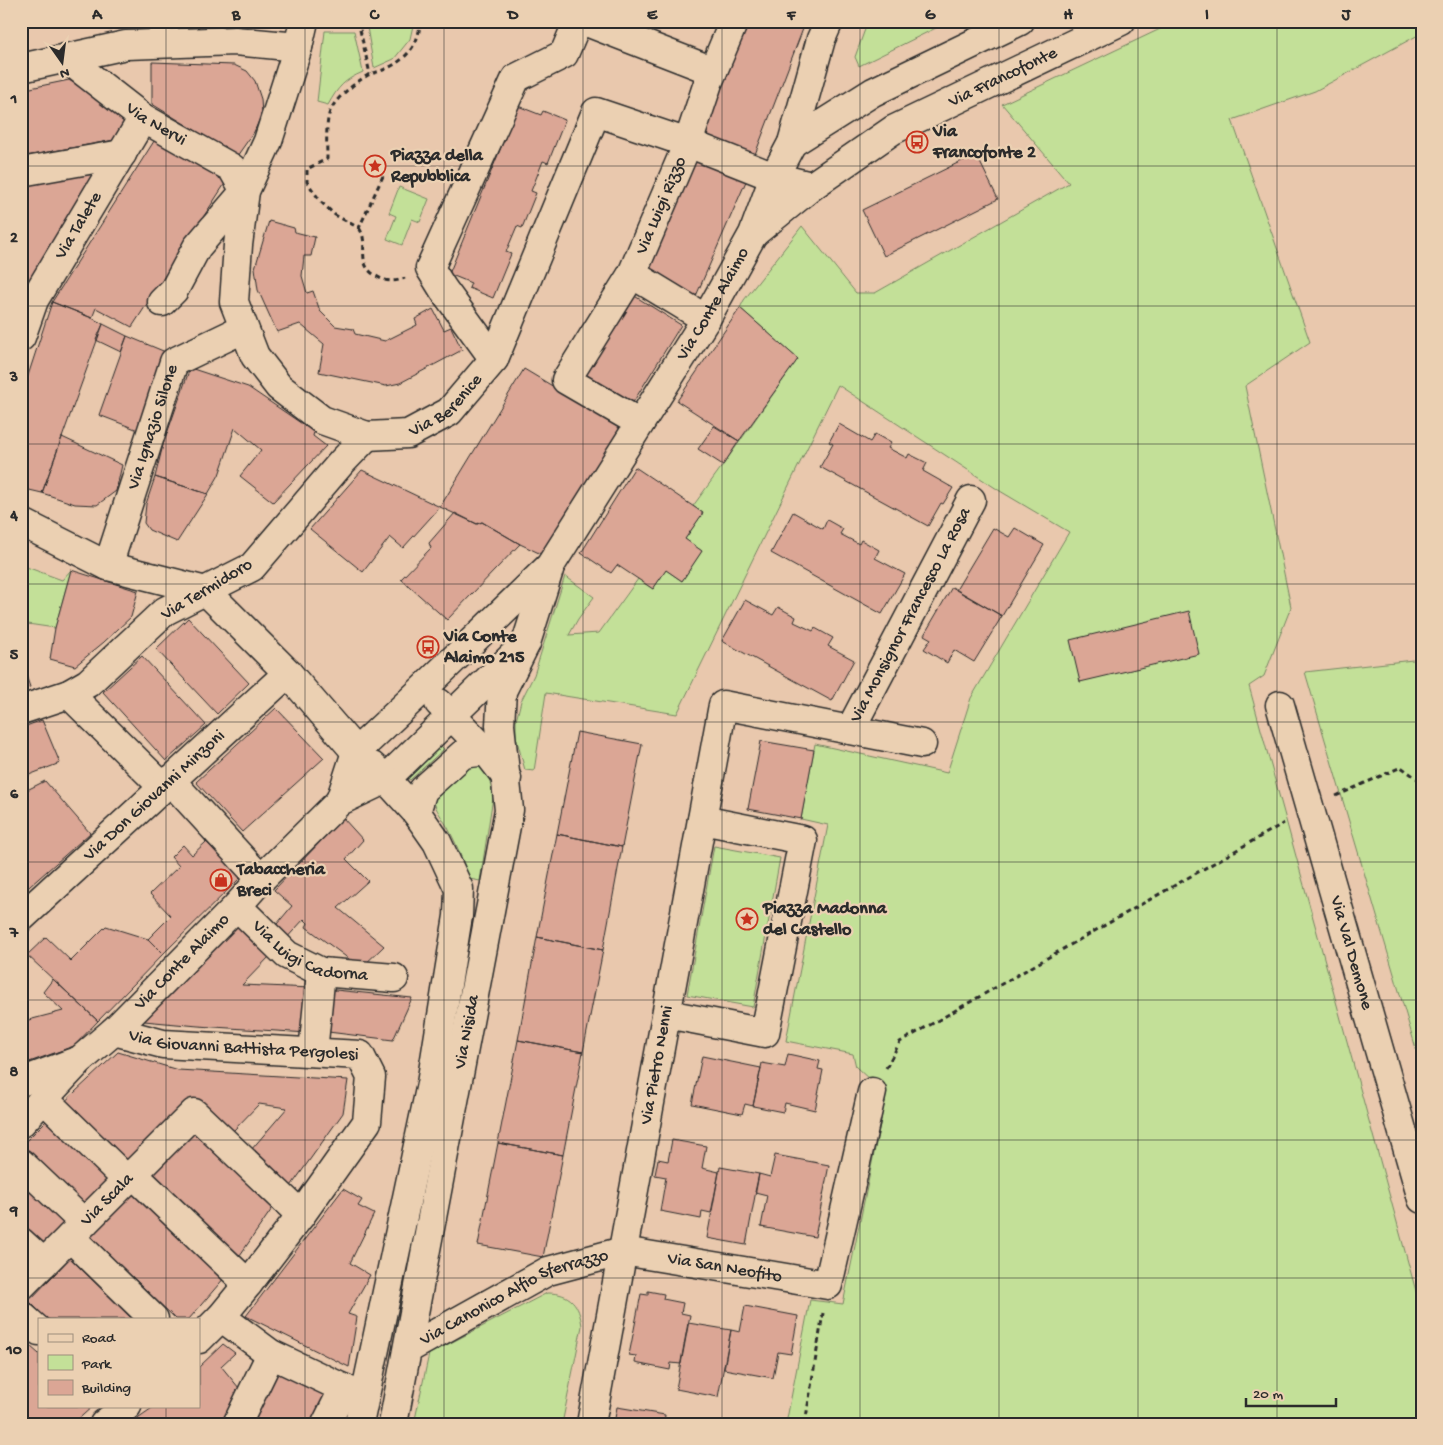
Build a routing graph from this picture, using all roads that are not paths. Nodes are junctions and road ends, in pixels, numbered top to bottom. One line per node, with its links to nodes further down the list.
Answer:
1 (578, 21): 26 (street)
2 (584, 21): 7 (street)
3 (734, 21): 11 (street, Via Luigi Rizzo)
4 (829, 21): 14 (street, Via Conte Alaimo)
5 (1020, 21): 14 (street)
6 (1121, 21): 18 (street, Via Francofonte)
7 (634, 30): 11 (street)
8 (301, 34): 9 (street); 19 (street, Via Berenice)
9 (66, 58): 10 (street); 12 (street, Via Nervi)
10 (21, 68)
11 (713, 71): 13 (street, Via Luigi Rizzo)
12 (143, 118): 15 (street, Via Talete); 19 (street, Via Nervi)
13 (688, 143): 17 (street); 21 (street, Via Luigi Rizzo); 26 (street, Via Berenice)
14 (792, 143): 17 (street, Via Conte Alaimo)
15 (122, 154): 16 (street); 25 (street, Via Talete)
16 (21, 172)
17 (774, 177): 18 (street); 20 (street, Via Conte Alaimo)
18 (812, 186): 20 (street, Via Francofonte)
19 (245, 192): 22 (street); 24 (street, Via Berenice)
20 (753, 234): 23 (street, Via Conte Alaimo)
21 (632, 274): 23 (street); 27 (street, Via Luigi Rizzo)
22 (162, 302)
23 (706, 319): 27 (street, Via Conte Alaimo)
24 (244, 329): 28 (street, Via Berenice); 31 (street, Via Ignazio Silone)
25 (21, 337)
26 (494, 359): 28 (street, Via Berenice)
27 (640, 423): 32 (street, Via Conte Alaimo)
28 (367, 436): 33 (street, Via Termidoro)
29 (971, 500): 41 (street, Via Monsignor Francesco La Rosa)
30 (21, 522): 31 (street)
31 (108, 566): 33 (street)
32 (550, 566): 34 (street, Via Nisida); 36 (street)
33 (206, 591): 35 (street, Via Nisida); 37 (street, Via Termidoro)
34 (526, 643): 40 (street); 45 (street, Via Nisida)
35 (288, 673): 44 (street, Via Nisida); 47 (street, Via Don Giovanni Minzoni)
36 (424, 688): 40 (street); 44 (street)
37 (69, 694): 39 (street, Via Termidoro); 47 (street)
38 (1280, 705): 66 (street, Via Val Demone)
39 (21, 710)
40 (452, 716): 43 (street); 46 (street)
41 (850, 730): 42 (street); 50 (street, Via Pietro Nenni)
42 (922, 744)
43 (486, 751): 45 (street); 49 (street)
44 (356, 752): 46 (street, Via Nisida); 48 (street)
45 (507, 778): 79 (street, Via Nisida)
46 (386, 779): 48 (street); 49 (street, Via Nisida)
47 (167, 783): 51 (street); 53 (street, Via Don Giovanni Minzoni)
48 (340, 801): 51 (street, Via Conte Alaimo)
49 (416, 812): 81 (street, Via Nisida)
50 (702, 820): 56 (street, Via Pietro Nenni); 56 (street)
51 (262, 879): 52 (street, Via Conte Alaimo)
52 (237, 906): 54 (street, Via Luigi Cadorna); 57 (street, Via Conte Alaimo)
53 (21, 918)
54 (321, 972): 55 (street, Via Luigi Cadorna); 58 (street)
55 (394, 978)
56 (667, 1014): 70 (street, Via Pietro Nenni)
57 (114, 1031): 58 (street, Via Giovanni Battista Pergolesi); 59 (street, Via Conte Alaimo)
58 (313, 1052): 67 (street, Via Giovanni Battista Pergolesi)
59 (80, 1060): 60 (street); 62 (street, Via Conte Alaimo)
60 (21, 1082)
61 (872, 1092): 70 (street, Via San Neofito)
62 (44, 1099): 63 (street, Via Conte Alaimo); 65 (street)
63 (21, 1123)
64 (21, 1163): 68 (street)
65 (130, 1177): 67 (street, Via Scala); 68 (street, Via Scala); 72 (street)
66 (1422, 1200)
67 (301, 1214): 72 (street, Via Giovanni Battista Pergolesi)
68 (77, 1230): 71 (street, Via Scala); 76 (street)
69 (21, 1242): 71 (street)
70 (623, 1251): 79 (street, Via Canonico Alfio Sferrazzo); 85 (street, Via Pietro Nenni)
71 (44, 1263): 73 (street, Via Scala)
72 (248, 1284): 75 (street, Via Giovanni Battista Pergolesi)
73 (21, 1286)
74 (21, 1315): 77 (street)
75 (222, 1317): 78 (street, Via Giovanni Battista Pergolesi); 80 (street)
76 (153, 1318)
77 (38, 1330)
78 (200, 1339)
79 (408, 1349): 84 (street, Via Nisida)
80 (271, 1354): 81 (street); 82 (street)
81 (356, 1403): 83 (street, Via Nisida)
82 (237, 1424)
83 (326, 1424)
84 (393, 1424)
85 (591, 1424)

